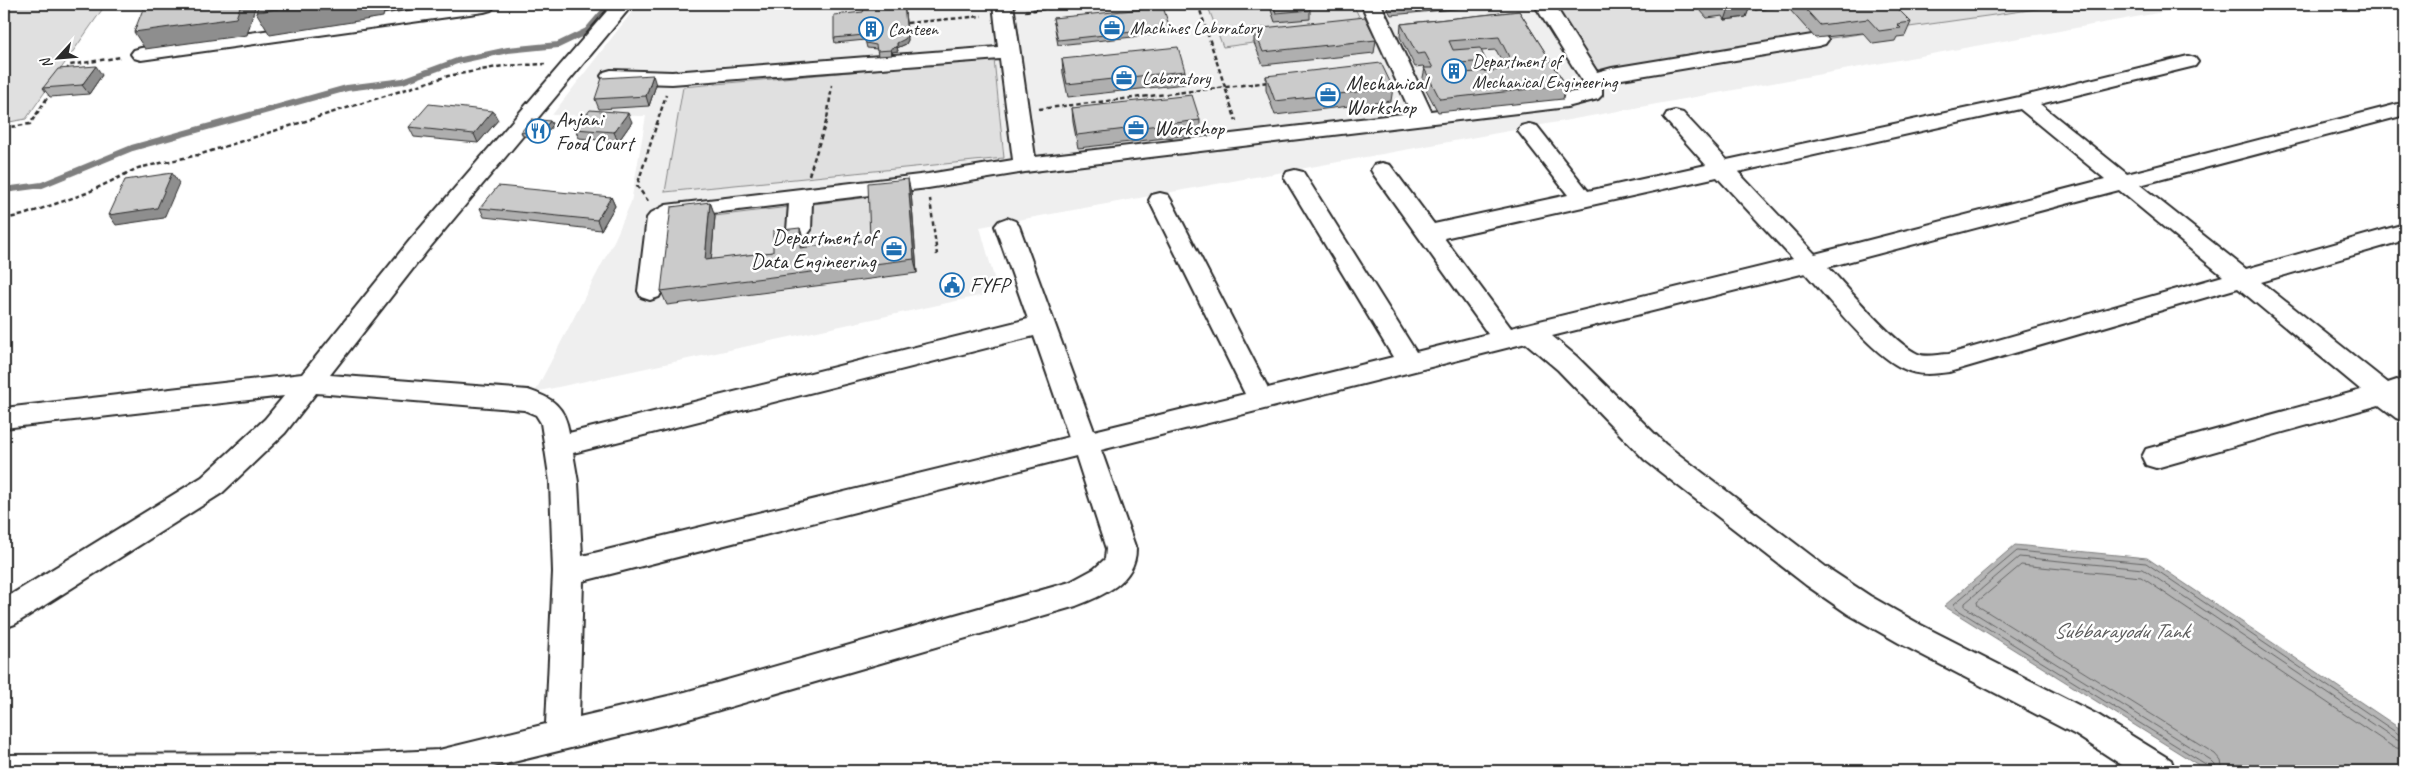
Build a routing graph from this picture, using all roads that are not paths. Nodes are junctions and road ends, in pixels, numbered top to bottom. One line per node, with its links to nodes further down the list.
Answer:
1 (487, 4): 8 (street)
2 (623, 4): 35 (street)
3 (1371, 4): 14 (street)
4 (1544, 4): 11 (street)
5 (1003, 9): 7 (street)
6 (1818, 40): 11 (street)
7 (1007, 52): 10 (street); 17 (street)
8 (141, 54)
9 (2188, 62): 12 (street)
10 (611, 76)
11 (1592, 81): 14 (street)
12 (2024, 102): 18 (street); 21 (street)
13 (2398, 110): 21 (street)
14 (1424, 118): 17 (street)
15 (1675, 118): 18 (street)
16 (1529, 131): 23 (street)
17 (1025, 165): 22 (street)
18 (1720, 167): 23 (street); 29 (street)
19 (1382, 170): 27 (street)
20 (1295, 177): 34 (street)
21 (2125, 182): 29 (street); 30 (street)
22 (801, 197): 26 (street); 31 (street)
23 (1582, 198): 27 (street)
24 (1160, 200): 37 (street)
25 (1007, 226): 32 (street)
26 (799, 230)
27 (1430, 233): 33 (street)
28 (2402, 233): 30 (street)
29 (1809, 263): 30 (street); 33 (street)
30 (2241, 279): 36 (street)
31 (650, 291)
32 (1041, 326): 40 (street); 41 (street)
33 (1517, 336): 34 (street); 47 (street)
34 (1409, 362): 37 (street)
35 (309, 383): 39 (street); 41 (street); 44 (street)
36 (2394, 391): 38 (street); 42 (street)
37 (1262, 400): 40 (street)
38 (2405, 411)
39 (4, 418)
40 (1085, 444): 43 (street); 45 (street)
41 (558, 446): 43 (street)
42 (2156, 457)
43 (568, 572): 45 (street)
44 (4, 615)
45 (562, 735): 46 (street)
46 (4, 770)
47 (2159, 771)

